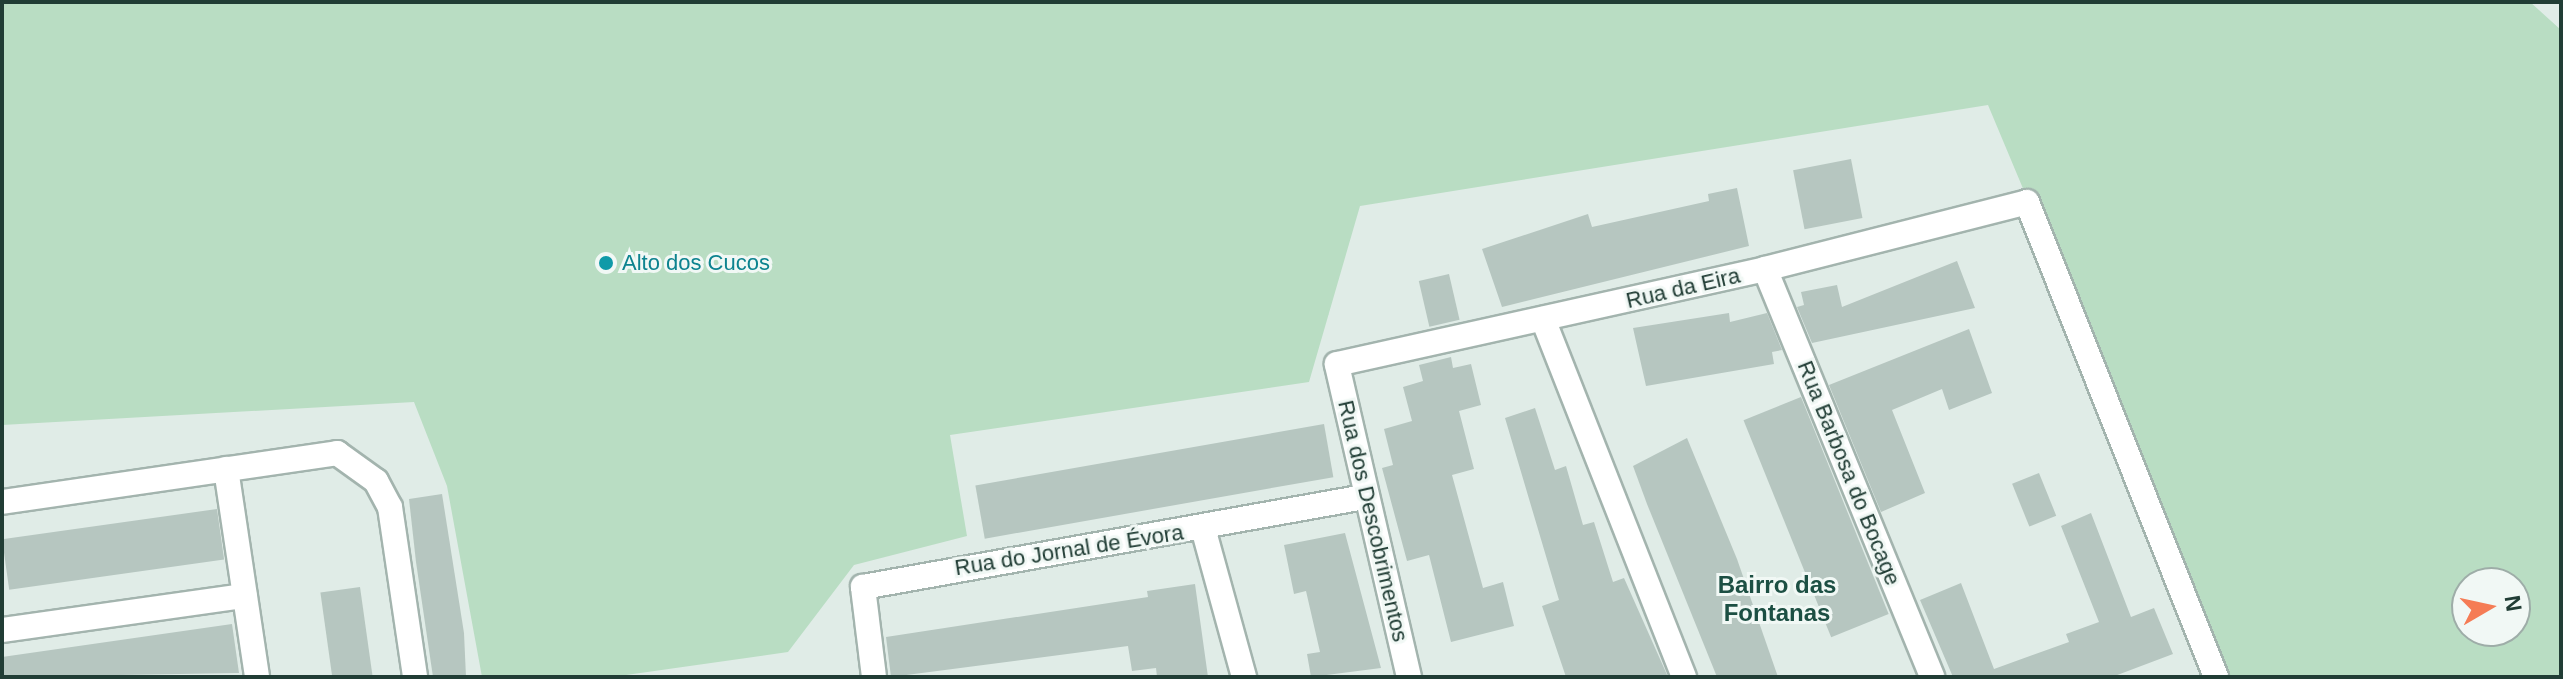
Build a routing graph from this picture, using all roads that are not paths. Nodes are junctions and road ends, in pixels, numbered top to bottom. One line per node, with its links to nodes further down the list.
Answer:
1 (1765, 269): 2 (street, Rua da Eira); 10 (street, Rua da Eira); 17 (street, Rua Barbosa do Bocage)
2 (1543, 319): 3 (street, Rua da Eira); 16 (street)
3 (1337, 364): 5 (street, Rua dos Descobrimentos)
4 (226, 469): 6 (street); 8 (street); 12 (street)
5 (1364, 497): 7 (street, Rua do Jornal de Évora); 15 (street, Rua dos Descobrimentos)
6 (2, 502)
7 (1203, 528): 13 (street, Rua do Jornal de Évora); 14 (street)
8 (245, 596): 9 (street); 11 (street)
9 (2, 630)
10 (2208, 675)
11 (257, 677)
12 (415, 677)
13 (874, 677)
14 (1244, 677)
15 (1409, 677)
16 (1684, 677)
17 (1932, 677)

